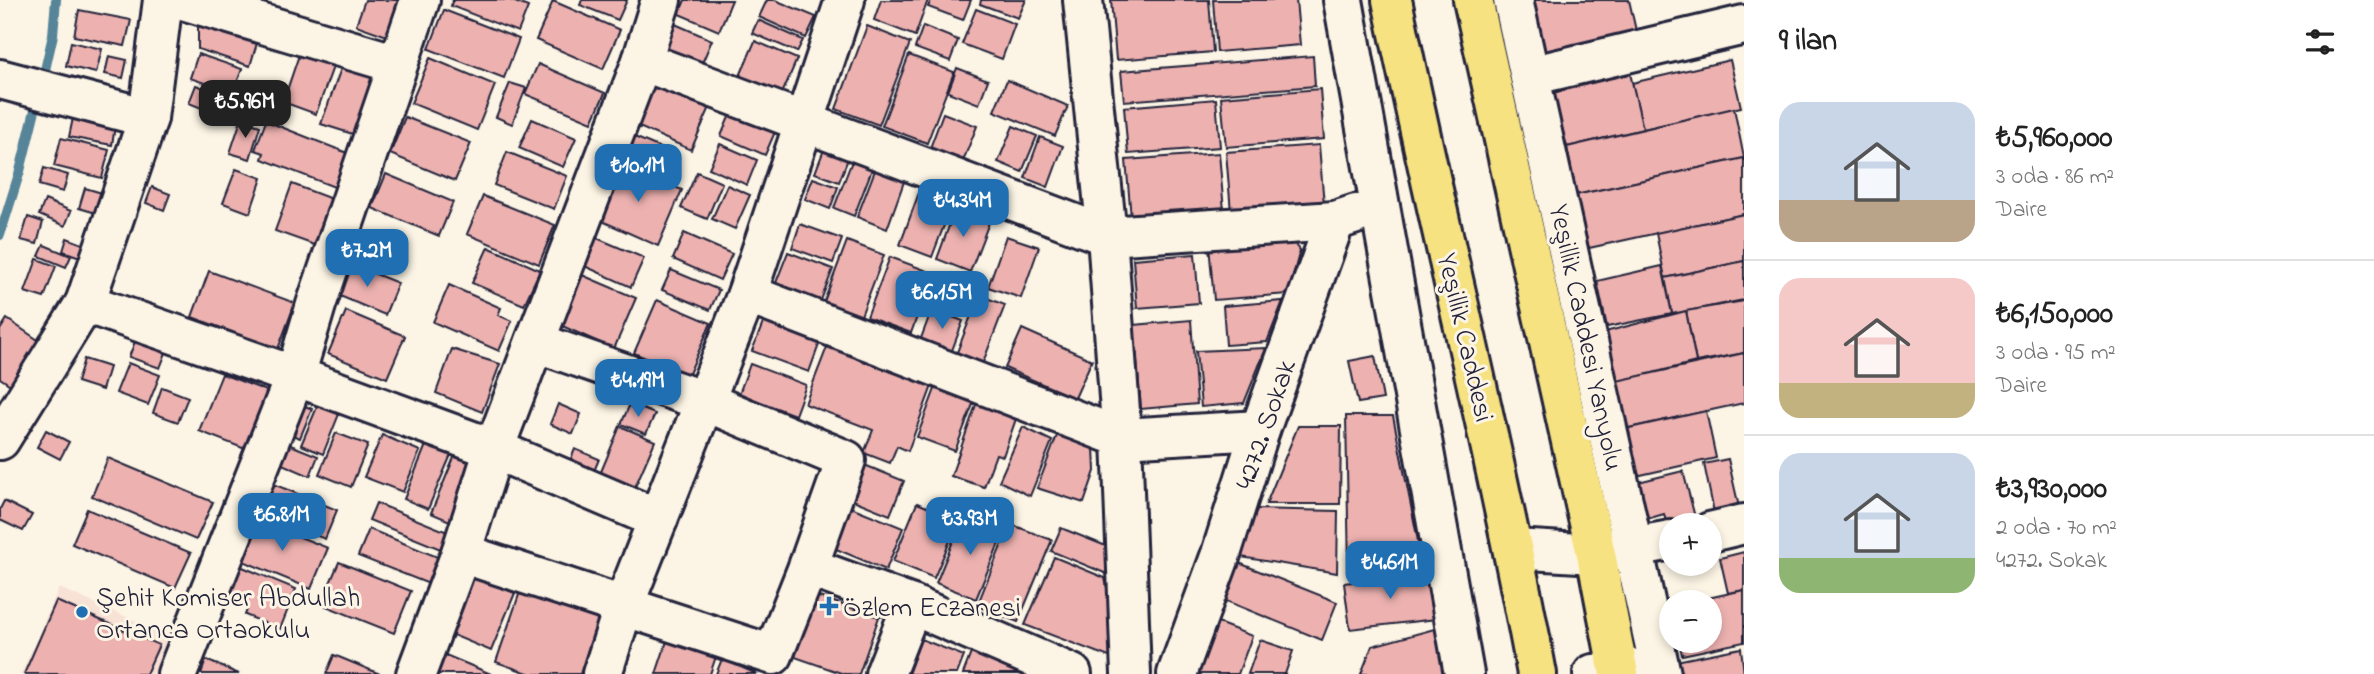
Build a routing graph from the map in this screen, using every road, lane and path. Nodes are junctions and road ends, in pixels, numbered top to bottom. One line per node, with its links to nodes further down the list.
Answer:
1 (163, 0): 16 (street)
2 (183, 0): 13 (street)
3 (421, 0): 13 (street)
4 (661, 0): 12 (street)
5 (845, 0): 17 (street)
6 (1083, 0): 20 (street)
7 (1343, 0): 18 (street)
8 (1392, 0): 35 (highway, Yeşillik Caddesi)
9 (1473, 0): 37 (highway)
10 (1513, 0): 14 (street, Yeşillik Caddesi Yanyolu)
11 (1744, 25): 14 (street)
12 (642, 61): 17 (street); 23 (street)
13 (397, 64): 24 (street)
14 (1530, 76): 34 (street, Yeşillik Caddesi Yanyolu)
15 (0, 79): 16 (street)
16 (148, 118): 22 (street)
17 (804, 123): 20 (street); 21 (street)
18 (1382, 205): 19 (street); 50 (street)
19 (1335, 221): 20 (street); 26 (street, 4272. Sokak)
20 (1107, 236): 27 (street)
21 (747, 294): 25 (street); 27 (street)
22 (85, 303): 24 (street); 28 (street)
23 (536, 342): 25 (street); 29 (street)
24 (295, 376): 29 (street); 43 (street)
25 (704, 401): 30 (street); 38 (street)
26 (1260, 430): 27 (street); 49 (street, 4272. Sokak)
27 (1122, 438): 48 (street)
28 (0, 440)
29 (494, 449): 30 (street); 36 (street)
30 (657, 519): 39 (street)
31 (1744, 524): 32 (street)
32 (1722, 529)
33 (1659, 543): 34 (street)
34 (1634, 548): 37 (street); 41 (street, Yeşillik Caddesi Yanyolu)
35 (1514, 549): 37 (street); 51 (highway, Yeşillik Caddesi)
36 (461, 553): 39 (street); 44 (street)
37 (1596, 554): 42 (highway)
38 (808, 567): 39 (street); 40 (street)
39 (625, 605): 45 (street)
40 (912, 605): 46 (street); 47 (street)
41 (1660, 670): 42 (street)
42 (1610, 673)
43 (177, 674)
44 (416, 674)
45 (602, 674)
46 (885, 674)
47 (1072, 674)
48 (1131, 674)
49 (1177, 674)
50 (1464, 674)
51 (1537, 674)

